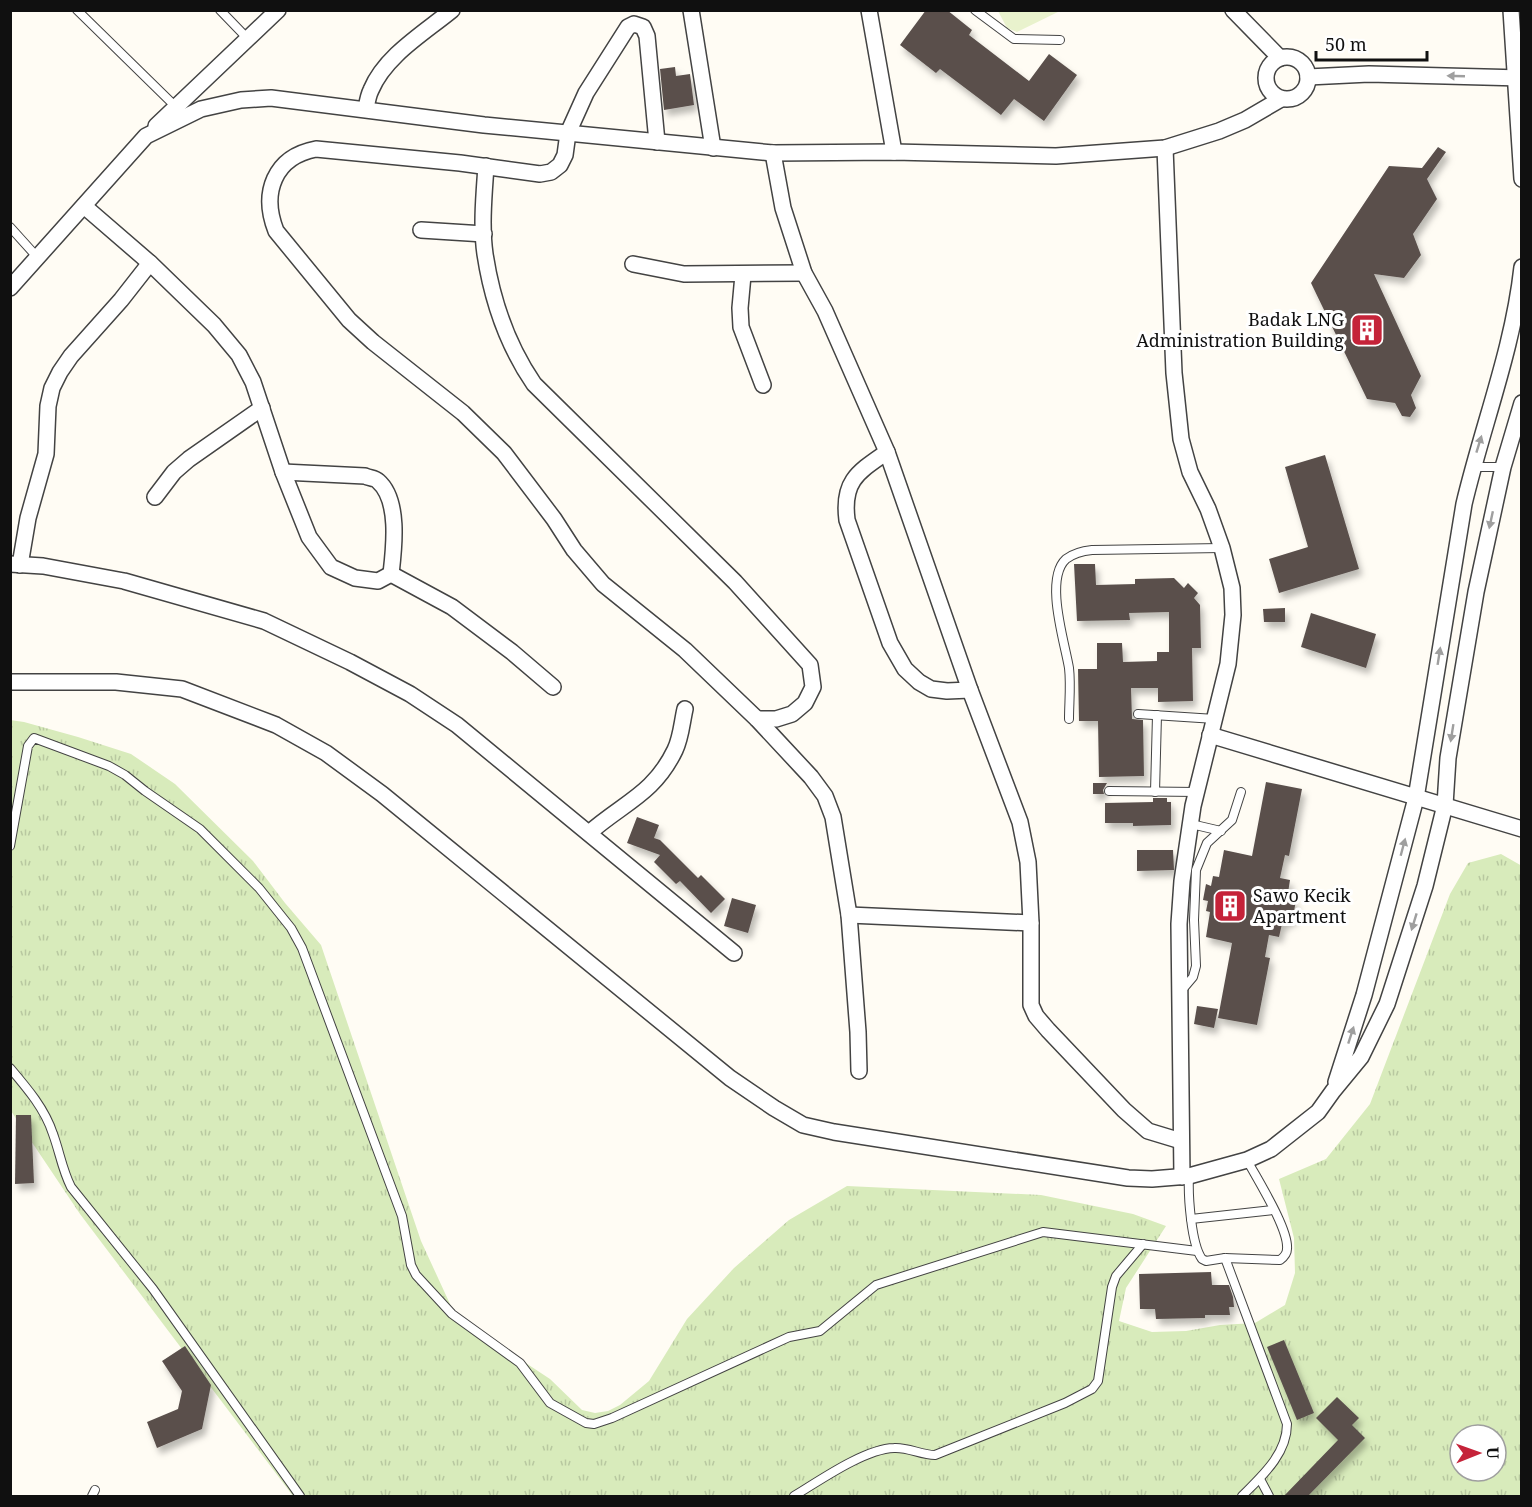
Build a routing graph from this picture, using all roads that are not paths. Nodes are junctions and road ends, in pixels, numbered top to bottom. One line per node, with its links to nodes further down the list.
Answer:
1 (77, 10): 16 (lane)
2 (220, 10): 10 (lane)
3 (452, 10): 17 (street)
4 (691, 10): 21 (street)
5 (868, 10): 23 (street)
6 (975, 10): 11 (lane)
7 (1233, 10): 12 (street)
8 (1511, 10): 14 (street)
9 (277, 11): 10 (street)
10 (248, 39): 16 (street)
11 (1060, 40)
12 (1280, 58): 13 (street); 15 (street)
13 (1308, 76): 14 (street, one-way to 13); 15 (street)
14 (1518, 78): 26 (street)
15 (1281, 99): 22 (street)
16 (176, 107): 19 (street)
17 (366, 109): 18 (street); 19 (street)
18 (568, 133): 20 (street); 20 (street); 25 (street)
19 (146, 136): 27 (street)
20 (657, 142): 21 (street)
21 (713, 148): 24 (street)
22 (1165, 148): 23 (street); 47 (street)
23 (894, 152): 24 (street)
24 (774, 153): 35 (street)
25 (486, 166): 30 (street); 56 (street)
26 (1521, 179)
27 (84, 206): 31 (street); 32 (street)
28 (10, 227): 31 (lane)
29 (421, 230): 30 (street)
30 (484, 234): 56 (street)
31 (38, 258): 37 (street)
32 (150, 262): 41 (street); 48 (street)
33 (633, 264): 36 (street)
34 (1521, 267): 38 (street)
35 (804, 273): 36 (street); 42 (street)
36 (743, 275): 39 (street)
37 (10, 288)
38 (1515, 350): 43 (street, one-way to 38)
39 (763, 385)
40 (1521, 403): 44 (street)
41 (262, 408): 45 (street); 46 (street)
42 (887, 452): 52 (street); 52 (street)
43 (1473, 467): 44 (lane); 64 (street, one-way to 43)
44 (1503, 468): 65 (street, one-way to 65)
45 (283, 472): 49 (street); 49 (street)
46 (155, 497)
47 (1222, 548): 57 (street); 58 (lane)
48 (15, 564): 69 (street)
49 (391, 574): 51 (street)
50 (10, 682): 80 (street)
51 (553, 687)
52 (970, 690): 72 (street)
53 (686, 709): 69 (street)
54 (1138, 714): 55 (lane)
55 (1157, 715): 57 (lane); 61 (lane)
56 (757, 719): 71 (street)
57 (1215, 719): 59 (street)
58 (1069, 720)
59 (1210, 735): 62 (street); 64 (street)
60 (1109, 791): 61 (lane)
61 (1155, 792): 62 (lane)
62 (1197, 792): 66 (street)
63 (1241, 792): 68 (lane)
64 (1416, 798): 65 (street); 77 (street, one-way to 64)
65 (1445, 805): 67 (street); 77 (street, one-way to 77)
66 (1191, 824): 68 (lane); 74 (street)
67 (1521, 829)
68 (1221, 831): 74 (lane)
69 (589, 833): 73 (street)
70 (10, 846): 83 (lane)
71 (849, 915): 72 (street); 76 (street)
72 (1031, 923): 78 (street)
73 (734, 953)
74 (1180, 992): 78 (street)
75 (10, 1068): 87 (lane)
76 (859, 1071)
77 (1333, 1091): 79 (street)
78 (1181, 1141): 80 (street)
79 (1247, 1160): 80 (street); 81 (lane)
80 (1185, 1176): 82 (lane)
81 (1273, 1210): 82 (lane); 85 (lane)
82 (1191, 1219): 84 (lane)
83 (1143, 1244): 84 (lane); 88 (lane)
84 (1197, 1251): 85 (lane)
85 (1225, 1258): 86 (lane)
86 (1260, 1479): 89 (lane); 90 (lane)
87 (300, 1497)
88 (794, 1497)
89 (1242, 1497)
90 (1269, 1497)

